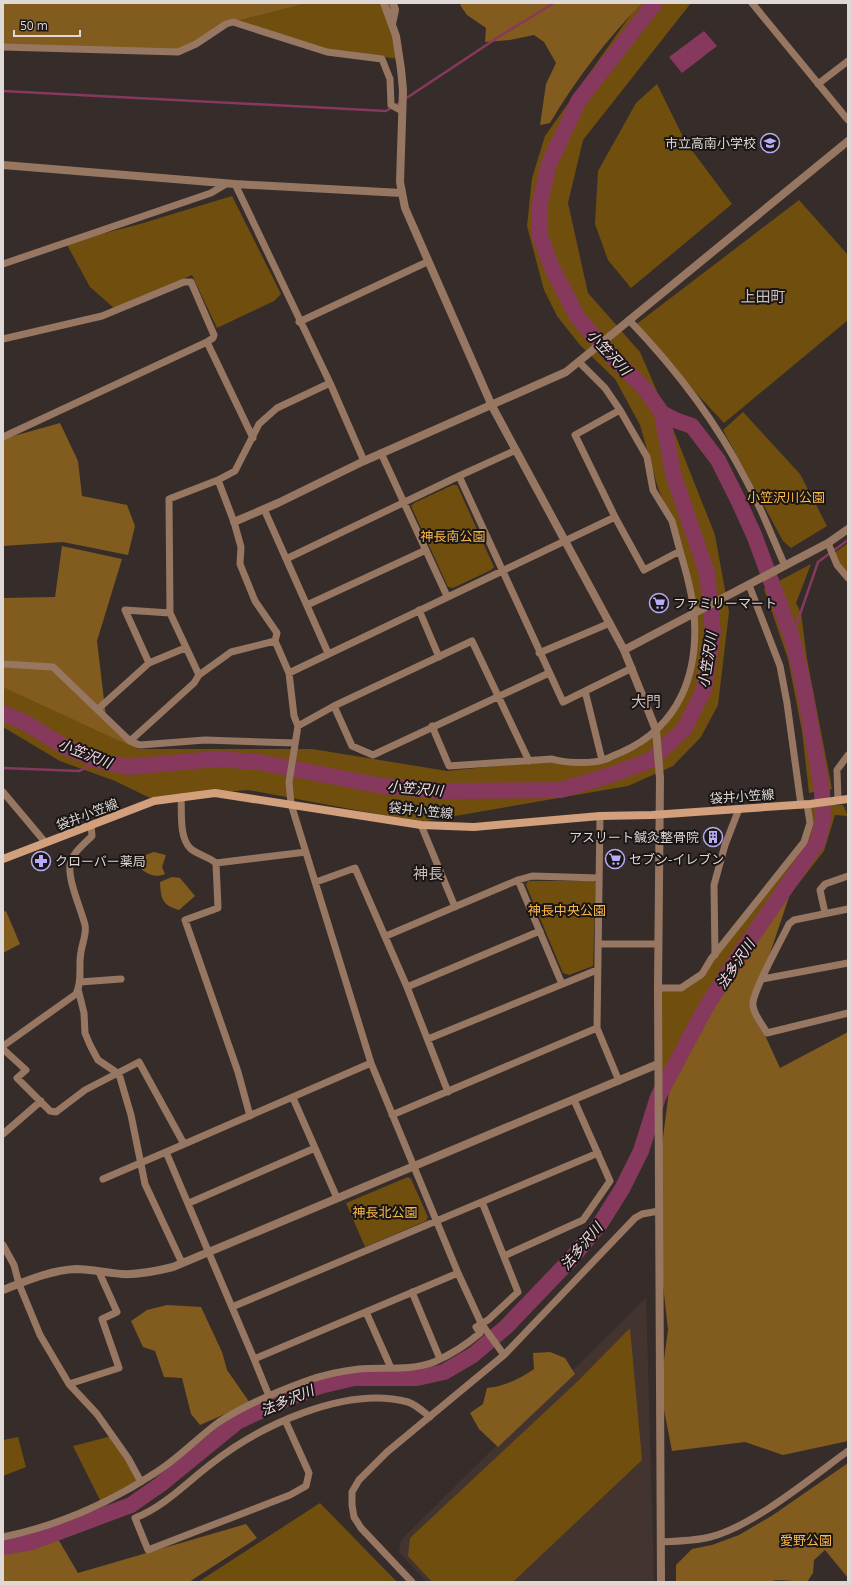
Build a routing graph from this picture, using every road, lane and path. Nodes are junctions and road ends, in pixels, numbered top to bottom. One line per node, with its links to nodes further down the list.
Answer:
1 (384, 3): 4 (street)
2 (393, 3): 4 (street)
3 (752, 3): 7 (street)
4 (392, 26): 8 (street)
5 (3, 47): 8 (street)
6 (848, 61): 7 (street)
7 (818, 84): 9 (street)
8 (402, 112): 14 (street)
9 (848, 120)
10 (848, 141): 18 (street)
11 (3, 165): 12 (street)
12 (226, 184): 13 (street); 16 (street)
13 (235, 184): 14 (street); 17 (street)
14 (402, 193): 15 (street)
15 (427, 262): 17 (street); 23 (street)
16 (3, 264)
17 (299, 322): 22 (street)
18 (627, 322): 21 (street); 42 (street)
19 (3, 339): 20 (street)
20 (207, 342): 25 (street); 26 (street)
21 (579, 362): 23 (street); 24 (street)
22 (330, 383): 26 (street); 29 (street)
23 (492, 406): 27 (street); 28 (street)
24 (620, 410): 34 (street); 40 (street)
25 (3, 437)
26 (253, 438): 31 (street)
27 (516, 450): 30 (street); 37 (street)
28 (381, 453): 29 (street); 32 (street)
29 (364, 461): 33 (street)
30 (459, 476): 32 (street); 43 (street)
31 (218, 480): 35 (street); 50 (street)
32 (404, 503): 39 (street); 41 (street)
33 (264, 509): 35 (street); 41 (street)
34 (615, 517): 37 (street); 40 (street)
35 (234, 522): 52 (street)
36 (848, 529): 38 (street)
37 (567, 541): 43 (street); 51 (street)
38 (828, 543): 42 (street); 44 (street)
39 (426, 550): 46 (street); 47 (street)
40 (680, 551): 49 (street)
41 (286, 559): 47 (street)
42 (783, 567): 45 (street)
43 (501, 570): 46 (street); 56 (street)
44 (848, 578)
45 (749, 585): 49 (street); 81 (street)
46 (447, 596): 48 (street)
47 (307, 605): 55 (street)
48 (419, 610): 55 (street); 57 (street)
49 (696, 612): 54 (street); 70 (street)
50 (170, 613): 53 (street); 58 (street)
51 (610, 623): 54 (street); 56 (street)
52 (275, 641): 61 (street); 63 (street)
53 (185, 648): 58 (street); 63 (street)
54 (624, 650): 60 (street)
55 (328, 653): 61 (street)
56 (539, 653): 62 (street)
57 (439, 657): 65 (street); 66 (street)
58 (149, 663): 67 (street)
59 (3, 664): 67 (street)
60 (632, 668): 64 (street); 70 (street)
61 (289, 673): 68 (street)
62 (549, 673): 64 (street); 65 (street)
63 (199, 675): 71 (street)
64 (585, 691): 74 (street)
65 (498, 696): 69 (street); 75 (street)
66 (334, 706): 68 (street); 69 (street)
67 (98, 709): 71 (street)
68 (298, 726): 72 (street)
69 (432, 726): 75 (street)
70 (656, 732): 74 (street); 83 (street)
71 (130, 741): 72 (street)
72 (294, 745): 80 (street)
73 (848, 755): 79 (street)
74 (602, 760): 75 (street)
75 (529, 761)
76 (3, 792): 87 (street)
77 (181, 797): 80 (main road, 袋井小笠線); 85 (main road, 袋井小笠線); 90 (street)
78 (848, 799): 79 (main road, 袋井小笠線)
79 (836, 800): 81 (main road, 袋井小笠線)
80 (291, 804): 86 (main road, 袋井小笠線); 88 (street)
81 (806, 804): 82 (main road, 袋井小笠線); 102 (street)
82 (739, 809): 83 (main road, 袋井小笠線); 102 (street)
83 (659, 814): 84 (main road, 袋井小笠線); 101 (street)
84 (600, 816): 86 (main road, 袋井小笠線); 92 (street)
85 (91, 825): 87 (main road, 袋井小笠線); 108 (street)
86 (421, 825): 95 (street)
87 (44, 842): 89 (main road, 袋井小笠線)
88 (306, 852): 90 (street); 94 (street)
89 (3, 859)
90 (216, 863): 124 (street)
91 (848, 876): 97 (street)
92 (599, 878): 93 (street); 100 (street)
93 (518, 880): 95 (street); 98 (street)
94 (316, 882): 99 (street); 115 (street)
95 (455, 907): 99 (street)
96 (848, 909): 97 (street)
97 (825, 913): 106 (street)
98 (540, 931): 107 (street); 109 (street)
99 (386, 936): 109 (street)
100 (599, 944): 101 (street); 104 (street)
101 (658, 944): 110 (street)
102 (715, 955): 110 (street)
103 (848, 963): 106 (street)
104 (597, 970): 107 (street); 112 (street)
105 (121, 979): 108 (street)
106 (762, 979): 111 (street)
107 (562, 984): 113 (street)
108 (79, 986): 114 (street); 117 (street)
109 (407, 987): 113 (street)
110 (658, 988): 116 (street)
111 (848, 1013)
112 (597, 1028): 118 (street); 119 (street)
113 (428, 1039): 119 (street)
114 (3, 1048): 122 (street)
115 (371, 1063): 120 (street); 123 (street)
116 (658, 1065): 118 (street); 136 (street)
117 (116, 1072): 122 (street); 126 (street); 130 (street)
118 (619, 1081): 121 (street)
119 (448, 1092): 123 (street)
120 (292, 1098): 124 (street); 127 (street)
121 (574, 1100): 129 (street); 131 (street)
122 (40, 1101): 125 (street)
123 (392, 1115): 131 (street)
124 (250, 1116): 126 (street)
125 (3, 1134)
126 (184, 1144): 128 (street)
127 (315, 1148): 133 (street); 135 (street)
128 (166, 1152): 130 (street); 135 (street)
129 (598, 1153): 134 (street); 140 (street)
130 (140, 1162): 132 (street); 141 (street)
131 (414, 1166): 133 (street); 137 (street)
132 (103, 1179)
133 (337, 1198): 139 (street)
134 (482, 1202): 137 (street); 140 (street)
135 (189, 1203): 139 (street)
136 (659, 1212): 150 (street); 161 (street)
137 (438, 1221): 143 (street); 147 (street)
138 (3, 1245): 144 (street)
139 (210, 1252): 141 (street); 147 (street)
140 (504, 1256): 149 (street)
141 (182, 1263): 142 (street)
142 (100, 1272): 144 (street); 154 (street)
143 (458, 1273): 146 (street); 149 (street)
144 (20, 1284): 145 (street); 154 (street)
145 (3, 1290)
146 (412, 1292): 148 (street); 152 (street)
147 (232, 1307): 151 (street)
148 (366, 1312): 151 (street); 153 (street)
149 (481, 1323): 150 (street); 152 (street)
150 (502, 1353): 156 (street)
151 (254, 1359): 155 (street)
152 (440, 1359): 153 (street)
153 (391, 1368): 155 (street)
154 (69, 1384): 159 (street)
155 (269, 1396): 159 (street)
156 (430, 1417): 157 (street); 162 (street)
157 (285, 1420): 157 (street)
158 (848, 1451): 161 (street)
159 (141, 1482): 160 (street)
160 (3, 1537)
161 (661, 1542): 163 (street)
162 (412, 1582)
163 (662, 1582)

